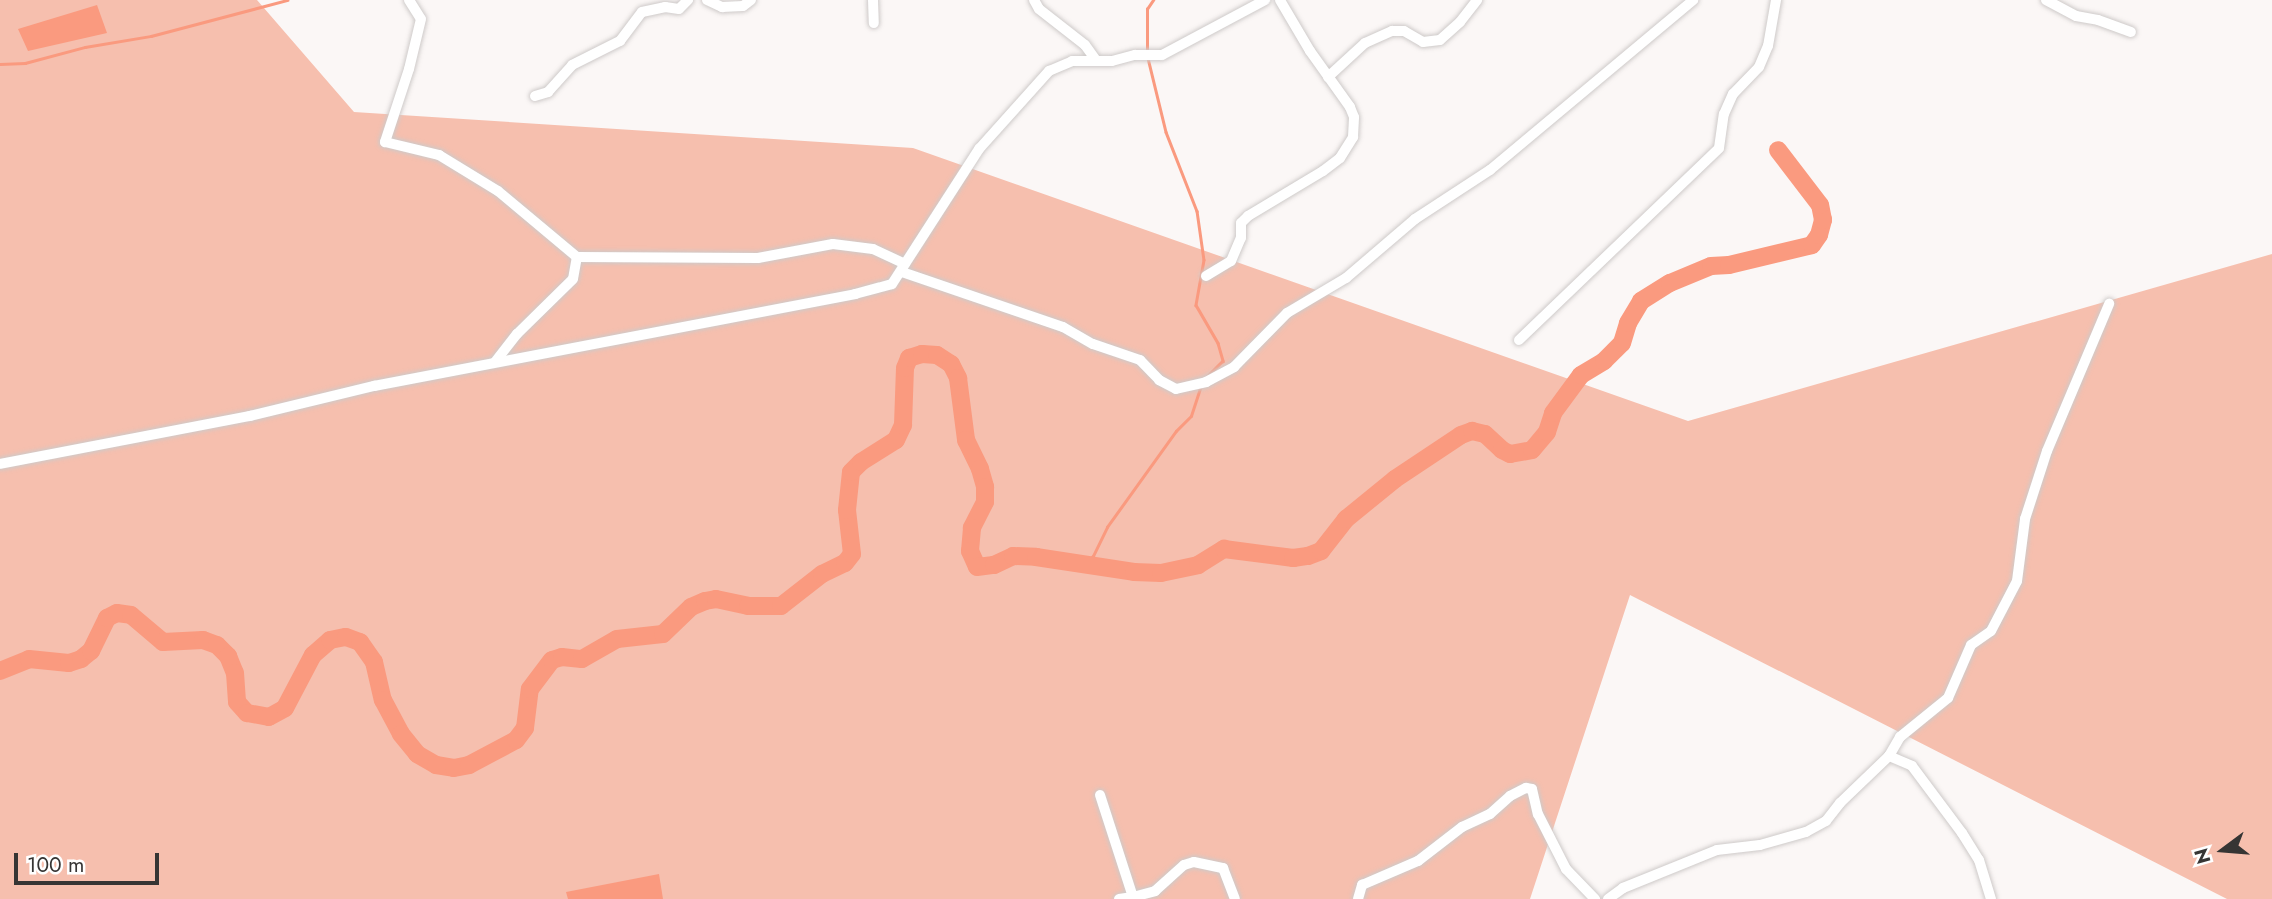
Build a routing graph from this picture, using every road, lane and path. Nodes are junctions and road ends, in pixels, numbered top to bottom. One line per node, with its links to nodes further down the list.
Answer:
1 (410, 0): 18 (street)
2 (688, 0): 17 (street)
3 (708, 0): 4 (street)
4 (751, 0)
5 (873, 0): 13 (street)
6 (1034, 0): 15 (street)
7 (1265, 0): 15 (street)
8 (1280, 0): 16 (street)
9 (1477, 0): 16 (street)
10 (1693, 0): 19 (street)
11 (1776, 0): 22 (street)
12 (2046, 0): 14 (street)
13 (873, 23)
14 (2131, 32)
15 (1096, 60): 19 (street)
16 (1328, 77): 20 (street)
17 (535, 96)
18 (578, 257): 19 (street); 23 (street)
19 (903, 268): 23 (street)
20 (1206, 276)
21 (2109, 304): 25 (street)
22 (1519, 340)
23 (495, 362): 24 (street)
24 (0, 464)
25 (1889, 756): 32 (street); 33 (street)
26 (1100, 795): 27 (street)
27 (1133, 897): 28 (street); 29 (street)
28 (1119, 899)
29 (1235, 899)
30 (1358, 899): 31 (street)
31 (1595, 899)
32 (1608, 899)
33 (1991, 899)

